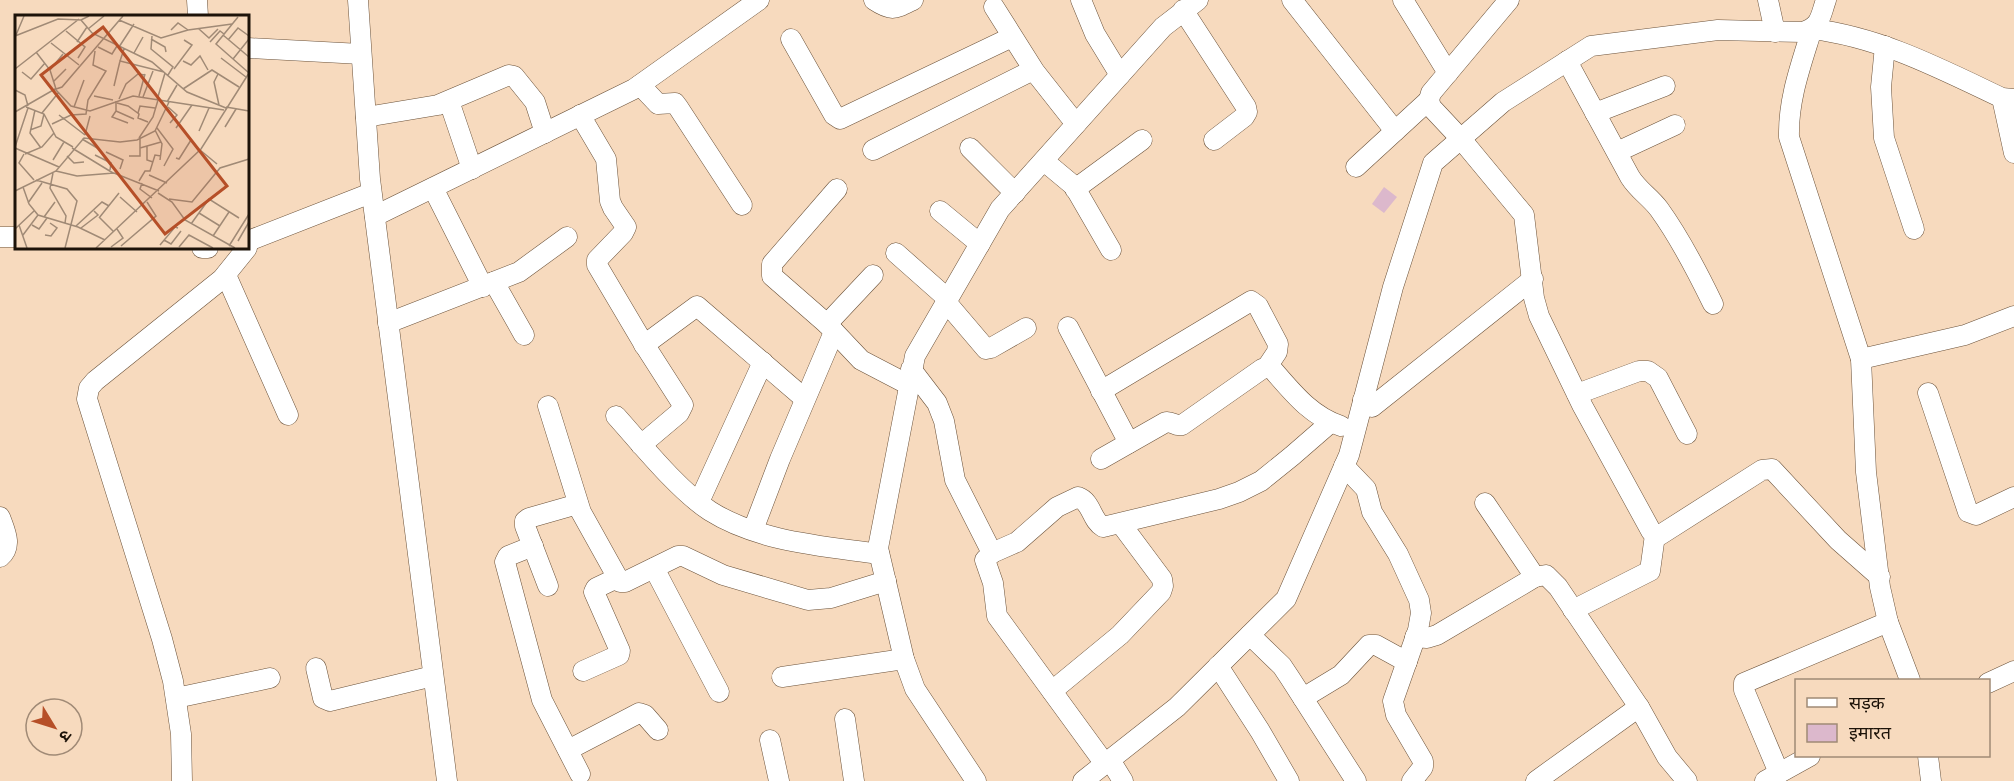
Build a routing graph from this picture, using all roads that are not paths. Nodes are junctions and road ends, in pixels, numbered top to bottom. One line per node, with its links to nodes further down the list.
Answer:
1 (197, 0): 14 (street)
2 (358, 0): 21 (street)
3 (759, 0): 26 (street)
4 (874, 0): 5 (street)
5 (913, 0)
6 (1081, 0): 25 (street)
7 (1292, 0): 36 (street)
8 (1403, 0): 24 (street)
9 (1509, 0): 24 (street)
10 (1768, 0): 16 (street)
11 (1826, 0): 15 (street)
12 (1191, 5): 25 (street); 40 (street)
13 (994, 8): 17 (street)
14 (198, 15)
15 (1812, 29): 16 (street); 19 (street); 76 (street)
16 (1775, 32): 22 (street)
17 (1012, 37): 18 (street); 23 (street)
18 (791, 39)
19 (1885, 46): 28 (street); 56 (street)
20 (249, 48): 21 (street)
21 (361, 54): 33 (street)
22 (1567, 61): 31 (street); 38 (street)
23 (1034, 70): 34 (street); 42 (street)
24 (1448, 73): 29 (street)
25 (1120, 75): 34 (street)
26 (640, 85): 32 (street); 53 (street)
27 (1665, 86): 31 (street)
28 (2008, 98): 44 (street)
29 (1429, 100): 36 (street); 38 (street)
30 (450, 101): 33 (street); 37 (street); 47 (street)
31 (1595, 113): 43 (street)
32 (580, 116): 37 (street); 75 (street)
33 (366, 117): 51 (street)
34 (1076, 124): 45 (street)
35 (1675, 125): 43 (street)
36 (1395, 131): 46 (street)
37 (545, 133): 47 (street)
38 (1461, 139): 65 (street); 84 (street)
39 (1142, 140): 50 (street)
40 (1214, 140)
41 (970, 148): 52 (street)
42 (873, 150)
43 (1617, 152): 68 (street)
44 (2014, 153)
45 (1044, 161): 50 (street); 52 (street)
46 (1356, 166)
47 (472, 168): 48 (street)
48 (433, 188): 55 (street); 66 (street)
49 (837, 189): 72 (street)
50 (1076, 189): 61 (street)
51 (372, 193): 55 (street); 58 (street)
52 (1015, 193): 59 (street)
53 (742, 206)
54 (940, 211): 59 (street)
55 (375, 216): 70 (street)
56 (1914, 229)
57 (567, 237): 66 (street)
58 (249, 244)
59 (980, 244): 67 (street)
60 (244, 249): 63 (street)
61 (1111, 250)
62 (896, 254): 67 (street)
63 (226, 275): 86 (street); 130 (street)
64 (873, 275): 72 (street)
65 (1533, 279): 82 (street); 84 (street)
66 (489, 284): 70 (street); 74 (street)
67 (947, 301): 73 (street); 79 (street)
68 (1713, 304)
69 (2014, 316): 76 (street)
70 (388, 323): 123 (street)
71 (1068, 327): 80 (street)
72 (830, 328): 79 (street); 83 (street)
73 (1026, 328)
74 (524, 335)
75 (644, 345): 77 (street); 92 (street)
76 (1861, 359): 109 (street)
77 (763, 362): 83 (street); 96 (street)
78 (1267, 367): 80 (street); 88 (street); 91 (street)
79 (910, 377): 104 (street); 105 (street)
80 (1101, 391): 91 (street)
81 (1928, 393): 95 (street)
82 (1577, 394): 90 (street); 102 (street)
83 (806, 399): 101 (street)
84 (1363, 400): 89 (street)
85 (548, 406): 98 (street)
86 (288, 415)
87 (616, 416): 92 (street)
88 (1330, 423): 89 (street); 100 (street)
89 (1355, 431): 94 (street)
90 (1687, 434)
91 (1129, 443): 93 (street)
92 (641, 445): 96 (street)
93 (1101, 459)
94 (1344, 466): 115 (street); 116 (street)
95 (2014, 497)
96 (699, 502): 101 (street)
97 (1485, 503): 108 (street)
98 (578, 504): 103 (street); 110 (street)
99 (0, 517): 106 (street)
100 (1121, 524): 104 (street); 129 (street)
101 (753, 530): 105 (street)
102 (1655, 535): 109 (street); 113 (street)
103 (533, 546): 112 (street); 136 (street)
104 (992, 553): 129 (street)
105 (879, 554): 111 (street)
106 (0, 558)
107 (654, 568): 110 (street); 111 (street); 128 (street)
108 (1535, 577): 113 (street); 116 (street)
109 (1880, 577): 114 (street)
110 (616, 578): 121 (street)
111 (886, 581): 117 (street)
112 (548, 586)
113 (1573, 610): 132 (street)
114 (1888, 622): 126 (street); 141 (street)
115 (1250, 635): 119 (street); 131 (street)
116 (1415, 637): 118 (street)
117 (904, 659): 124 (street); 146 (street)
118 (1407, 663): 131 (street); 151 (street)
119 (1218, 666): 139 (street); 149 (street)
120 (316, 668): 123 (street)
121 (583, 671)
122 (2014, 671): 127 (street)
123 (433, 676): 143 (street)
124 (782, 677)
125 (270, 678): 130 (street)
126 (1909, 679)
127 (1990, 683)
128 (719, 692)
129 (1052, 692): 139 (street)
130 (176, 698): 142 (street)
131 (1303, 698): 150 (street)
132 (1639, 707): 152 (street); 153 (street)
133 (845, 718): 145 (street)
134 (657, 730): 136 (street)
135 (770, 740): 144 (street)
136 (567, 750): 140 (street)
137 (1808, 757): 141 (street)
138 (1928, 757): 154 (street)
139 (1108, 762): 147 (street); 148 (street)
140 (580, 774)
141 (1772, 777)
142 (182, 781)
143 (447, 781)
144 (779, 781)
145 (855, 781)
146 (976, 781)
147 (1083, 781)
148 (1123, 781)
149 (1289, 781)
150 (1356, 781)
151 (1412, 781)
152 (1536, 781)
153 (1687, 781)
154 (1931, 781)

